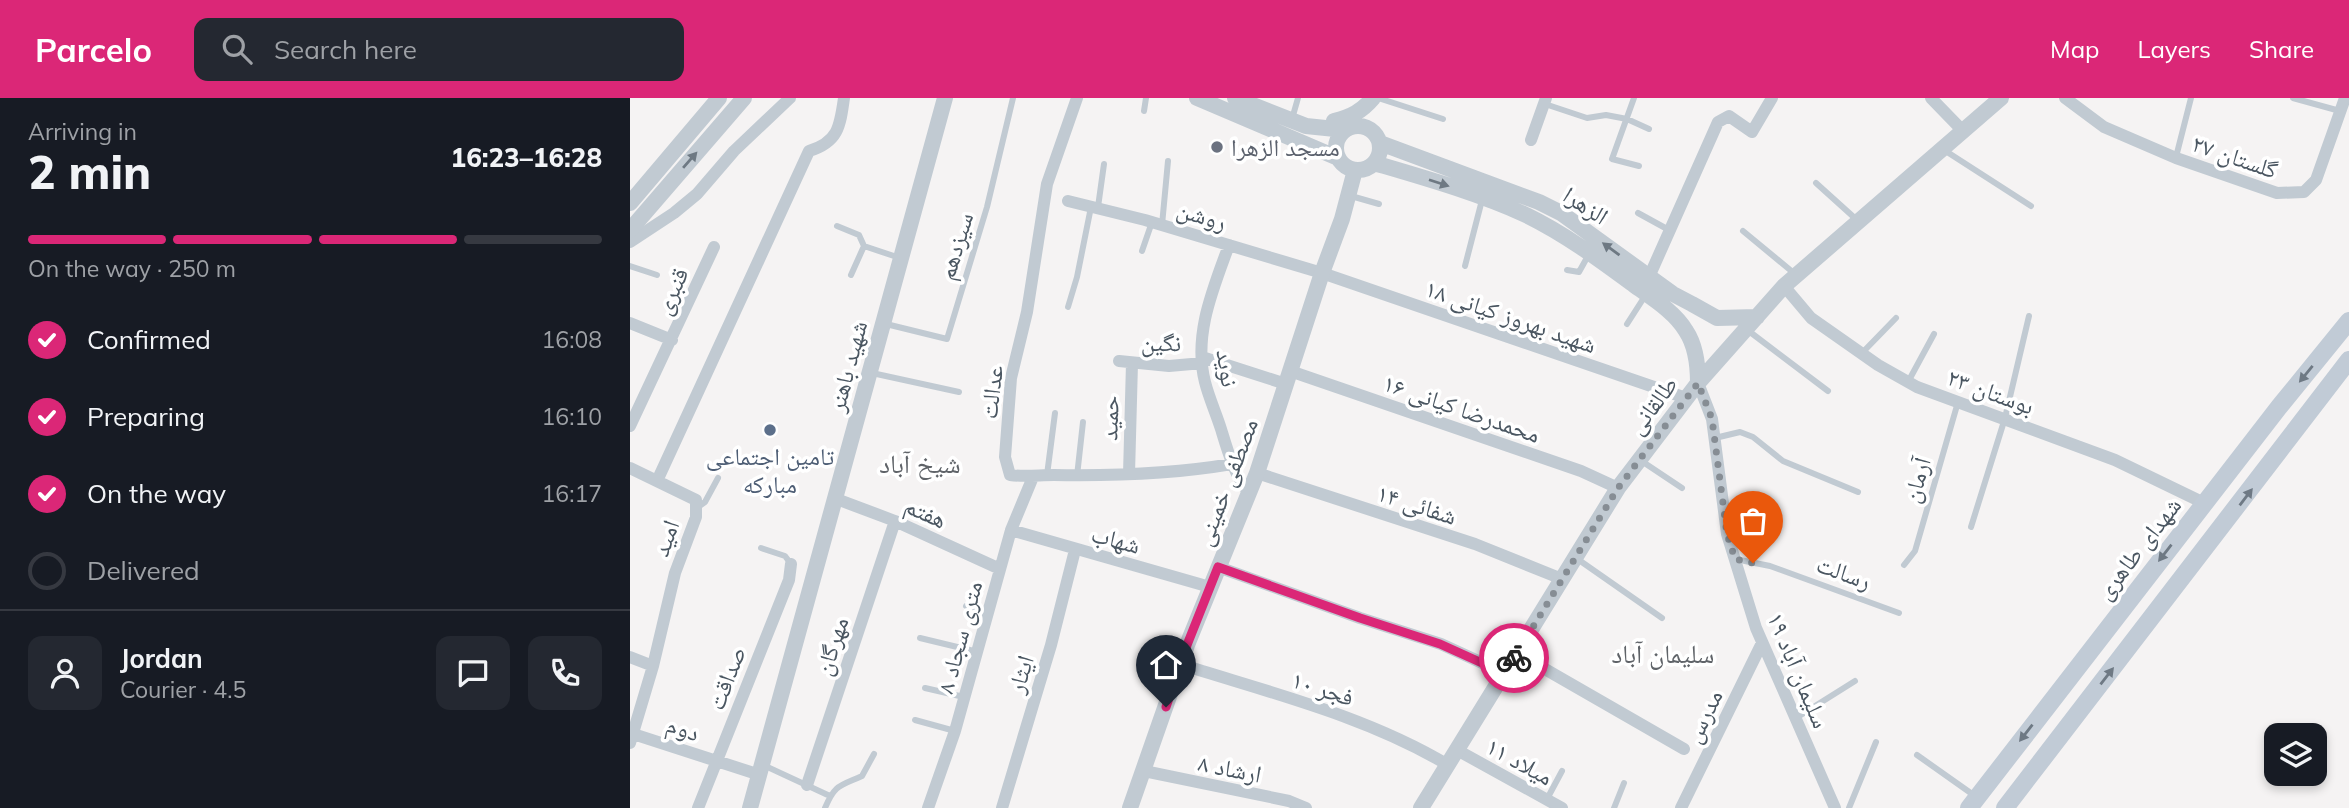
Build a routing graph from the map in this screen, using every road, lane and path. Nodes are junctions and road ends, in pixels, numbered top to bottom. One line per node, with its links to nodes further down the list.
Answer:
1 (719, 98): 44 (street)
2 (744, 98): 46 (street, one-way to 2)
3 (790, 98): 61 (street)
4 (844, 98): 115 (street)
5 (944, 98): 67 (street, شهید باهنر)
6 (1013, 98): 84 (lane, سیزدهم)
7 (1077, 98): 113 (street, عدالت)
8 (1146, 98): 22 (lane)
9 (1197, 98): 32 (street)
10 (1235, 98): 26 (street)
11 (1298, 98): 26 (lane)
12 (1375, 98): 24 (lane); 26 (street); 27 (street)
13 (1634, 98): 25 (lane)
14 (1772, 98): 59 (street)
15 (1931, 98): 30 (street)
16 (2001, 98): 30 (street, طالقانی)
17 (2065, 98): 37 (street, گلستان ۲۷)
18 (2191, 98): 37 (lane)
19 (2293, 98): 23 (lane)
20 (2345, 98): 23 (street, گلستان ۲۷)
21 (1545, 101): 25 (lane); 31 (street)
22 (1144, 111)
23 (2340, 111): 37 (street, گلستان ۲۷)
24 (1443, 119)
25 (1627, 119): 28 (lane); 41 (lane)
26 (1299, 124): 29 (street); 32 (street)
27 (1366, 127): 29 (street); 33 (street)
28 (1649, 129)
29 (1345, 130): 36 (street)
30 (1963, 131): 34 (street, طالقانی)
31 (1531, 140)
32 (1298, 142): 36 (street)
33 (1380, 143): 35 (street, الزهرا); 39 (street)
34 (1942, 149): 53 (lane); 55 (street, طالقانی)
35 (1412, 155): 43 (street); 74 (street, الزهرا, one-way to 35)
36 (1338, 158): 42 (street)
37 (2176, 158)
38 (1168, 161): 56 (lane)
39 (1374, 163): 42 (street); 43 (street, الزهرا)
40 (1104, 164): 52 (lane)
41 (1639, 166)
42 (1355, 170): 47 (street, مصطفی خمینی)
43 (1402, 171): 48 (street, الزهرا, one-way to 48)
44 (647, 183): 46 (street); 50 (street)
45 (1816, 183): 55 (lane)
46 (660, 194): 58 (street)
47 (1349, 195): 51 (lane); 71 (street, مصطفی خمینی)
48 (1483, 198): 66 (street, الزهرا); 68 (lane)
49 (1068, 201): 52 (street, روشن)
50 (630, 203)
51 (1379, 204)
52 (1094, 206): 56 (street, روشن); 78 (lane)
53 (2031, 206)
54 (1638, 214): 59 (lane)
55 (1859, 221): 75 (street, طالقانی)
56 (1157, 223): 62 (street, روشن); 65 (lane)
57 (837, 226): 63 (lane)
58 (630, 230)
59 (1669, 230): 74 (street)
60 (1743, 230): 75 (lane)
61 (630, 242)
62 (1228, 245): 71 (street, روشن); 90 (street, نوید)
63 (864, 246): 67 (lane); 73 (lane)
64 (713, 247): 88 (street, قنبری)
65 (1142, 251)
66 (1590, 254): 70 (lane); 76 (street, الزهرا)
67 (900, 258): 84 (street, شهید باهنر)
68 (1465, 266)
69 (630, 267): 72 (lane)
70 (1567, 270)
71 (1322, 273): 94 (street, مصطفی خمینی); 99 (street, شهید بهروز کیانی ۱۸)
72 (657, 275)
73 (851, 275)
74 (1649, 276): 77 (street, الزهرا)
75 (1790, 281): 85 (street, طالقانی); 89 (street, بوستان ۲۳)
76 (1647, 294): 80 (street, الزهرا); 86 (lane)
77 (1692, 304): 80 (street); 85 (street, الزهرا)
78 (1068, 307)
79 (2029, 316): 102 (lane)
80 (1676, 318): 96 (street, الزهرا)
81 (1896, 318): 89 (lane)
82 (2349, 321): 121 (main road, شهدای طاهری, one-way to 121)
83 (630, 323): 88 (street)
84 (882, 323): 93 (street, شهید باهنر)
85 (1751, 323): 96 (street, طالقانی); 97 (lane)
86 (1627, 324)
87 (1934, 334): 95 (lane)
88 (672, 340): 104 (street, قنبری)
89 (1862, 353): 95 (street, بوستان ۲۳)
90 (1202, 360): 92 (street, نگین); 94 (street, محمدرضا کیانی ۱۶); 107 (street, نوید)
91 (2349, 360): 141 (main road, one-way to 91)
92 (1126, 362): 109 (street, حمید)
93 (868, 373): 98 (lane); 120 (street, شهید باهنر)
94 (1288, 378): 110 (street, مصطفی خمینی); 116 (street, محمدرضا کیانی ۱۶)
95 (1908, 382): 100 (street, بوستان ۲۳)
96 (1698, 383): 99 (street, طالقانی); 105 (street, سلیمان آباد ۱۹)
97 (1828, 391)
98 (959, 392)
99 (1686, 398): 106 (street, طالقانی)
100 (1958, 402): 102 (street, بوستان ۲۳); 131 (lane, آرمان)
101 (1055, 413): 111 (lane)
102 (2005, 418): 121 (street, بوستان ۲۳); 124 (lane)
103 (1083, 422): 112 (lane)
104 (630, 426)
105 (1713, 439): 118 (lane); 129 (street, سلیمان آباد ۱۹)
106 (1640, 460): 116 (street, طالقانی); 117 (lane)
107 (1232, 464): 109 (street); 119 (street, نوید)
108 (630, 468): 115 (street, امید)
109 (1129, 474): 112 (street)
110 (1257, 474): 119 (street, مصطفی خمینی); 134 (street, شفائی ۱۴)
111 (1047, 475): 112 (street); 113 (street)
112 (1077, 476)
113 (1033, 477): 125 (street, ۸ متری سجاد)
114 (718, 478): 122 (lane)
115 (657, 481): 122 (street, امید)
116 (1618, 488): 128 (street, طالقانی)
117 (1682, 488)
118 (1858, 492)
119 (1249, 493): 132 (street, مصطفی خمینی)
120 (834, 498): 123 (street, هفتم); 164 (street, شهید باهنر)
121 (2204, 503): 136 (main road, شهدای طاهری, one-way to 136)
122 (696, 508): 148 (street, امید)
123 (895, 520): 133 (street, هفتم); 168 (street, مهرگان)
124 (1971, 527)
125 (1011, 530): 127 (street, شهاب); 133 (street, ۸ متری سجاد)
126 (761, 548): 130 (lane)
127 (1074, 550): 135 (street, شهاب); 177 (street, ایثار)
128 (1576, 558): 134 (street, طالقانی); 140 (lane)
129 (1735, 559): 138 (lane, رسالت); 143 (street, سلیمان آباد ۱۹)
130 (792, 564): 162 (street, صداقت)
131 (1904, 565)
132 (1218, 567): 135 (street, مصطفی خمینی); 149 (street)
133 (1000, 569): 139 (street, ۸ متری سجاد)
134 (1562, 579): 145 (street, طالقانی)
135 (1210, 587): 147 (street, مصطفی خمینی)
136 (2126, 603): 141 (main road); 171 (main road, شهدای طاهری, one-way to 171)
137 (966, 606): 139 (lane)
138 (1899, 613)
139 (988, 615): 144 (street, ۸ متری سجاد)
140 (1662, 618)
141 (2150, 620): 185 (main road, one-way to 141)
142 (919, 638): 144 (lane)
143 (1762, 643): 153 (street, سلیمان آباد ۱۹); 183 (street, مدرس)
144 (978, 652): 152 (street, ۸ متری سجاد)
145 (1517, 653): 149 (street, طالقانی); 158 (street)
146 (630, 657): 148 (street)
147 (1180, 664): 163 (street, فجر ۱۰); 165 (street, مصطفی خمینی)
148 (653, 666): 156 (street, امید)
149 (1504, 673): 159 (street, طالقانی)
150 (1854, 681): 153 (lane)
151 (925, 688): 152 (lane)
152 (964, 697): 155 (street, ۸ متری سجاد)
153 (1796, 718): 172 (street, سلیمان آباد ۱۹)
154 (915, 720): 155 (lane)
155 (955, 731): 176 (street, ۸ متری سجاد)
156 (631, 737): 162 (street, دوم)
157 (1876, 742): 184 (lane)
158 (1684, 749)
159 (1457, 750): 163 (street, طالقانی); 170 (street, میلاد ۱۱)
160 (874, 754): 169 (lane)
161 (1917, 755): 171 (lane)
162 (716, 761): 164 (street, دوم); 173 (street, صداقت)
163 (1448, 765): 180 (street, طالقانی)
164 (761, 770): 168 (lane); 174 (street, شهید باهنر)
165 (1144, 771): 178 (street, مصطفی خمینی); 179 (street, ارشاد ۸)
166 (1562, 771): 170 (lane)
167 (1624, 783): 182 (lane)
168 (807, 785): 169 (lane)
169 (830, 796): 175 (lane)
170 (1547, 799): 181 (street, میلاد ۱۱)
171 (1973, 803)
172 (1833, 807)
173 (698, 808)
174 (750, 808)
175 (825, 808)
176 (928, 808)
177 (1002, 808)
178 (1130, 808)
179 (1306, 808)
180 (1421, 808)
181 (1562, 808)
182 (1614, 808)
183 (1681, 808)
184 (1849, 808)
185 (2005, 808)

